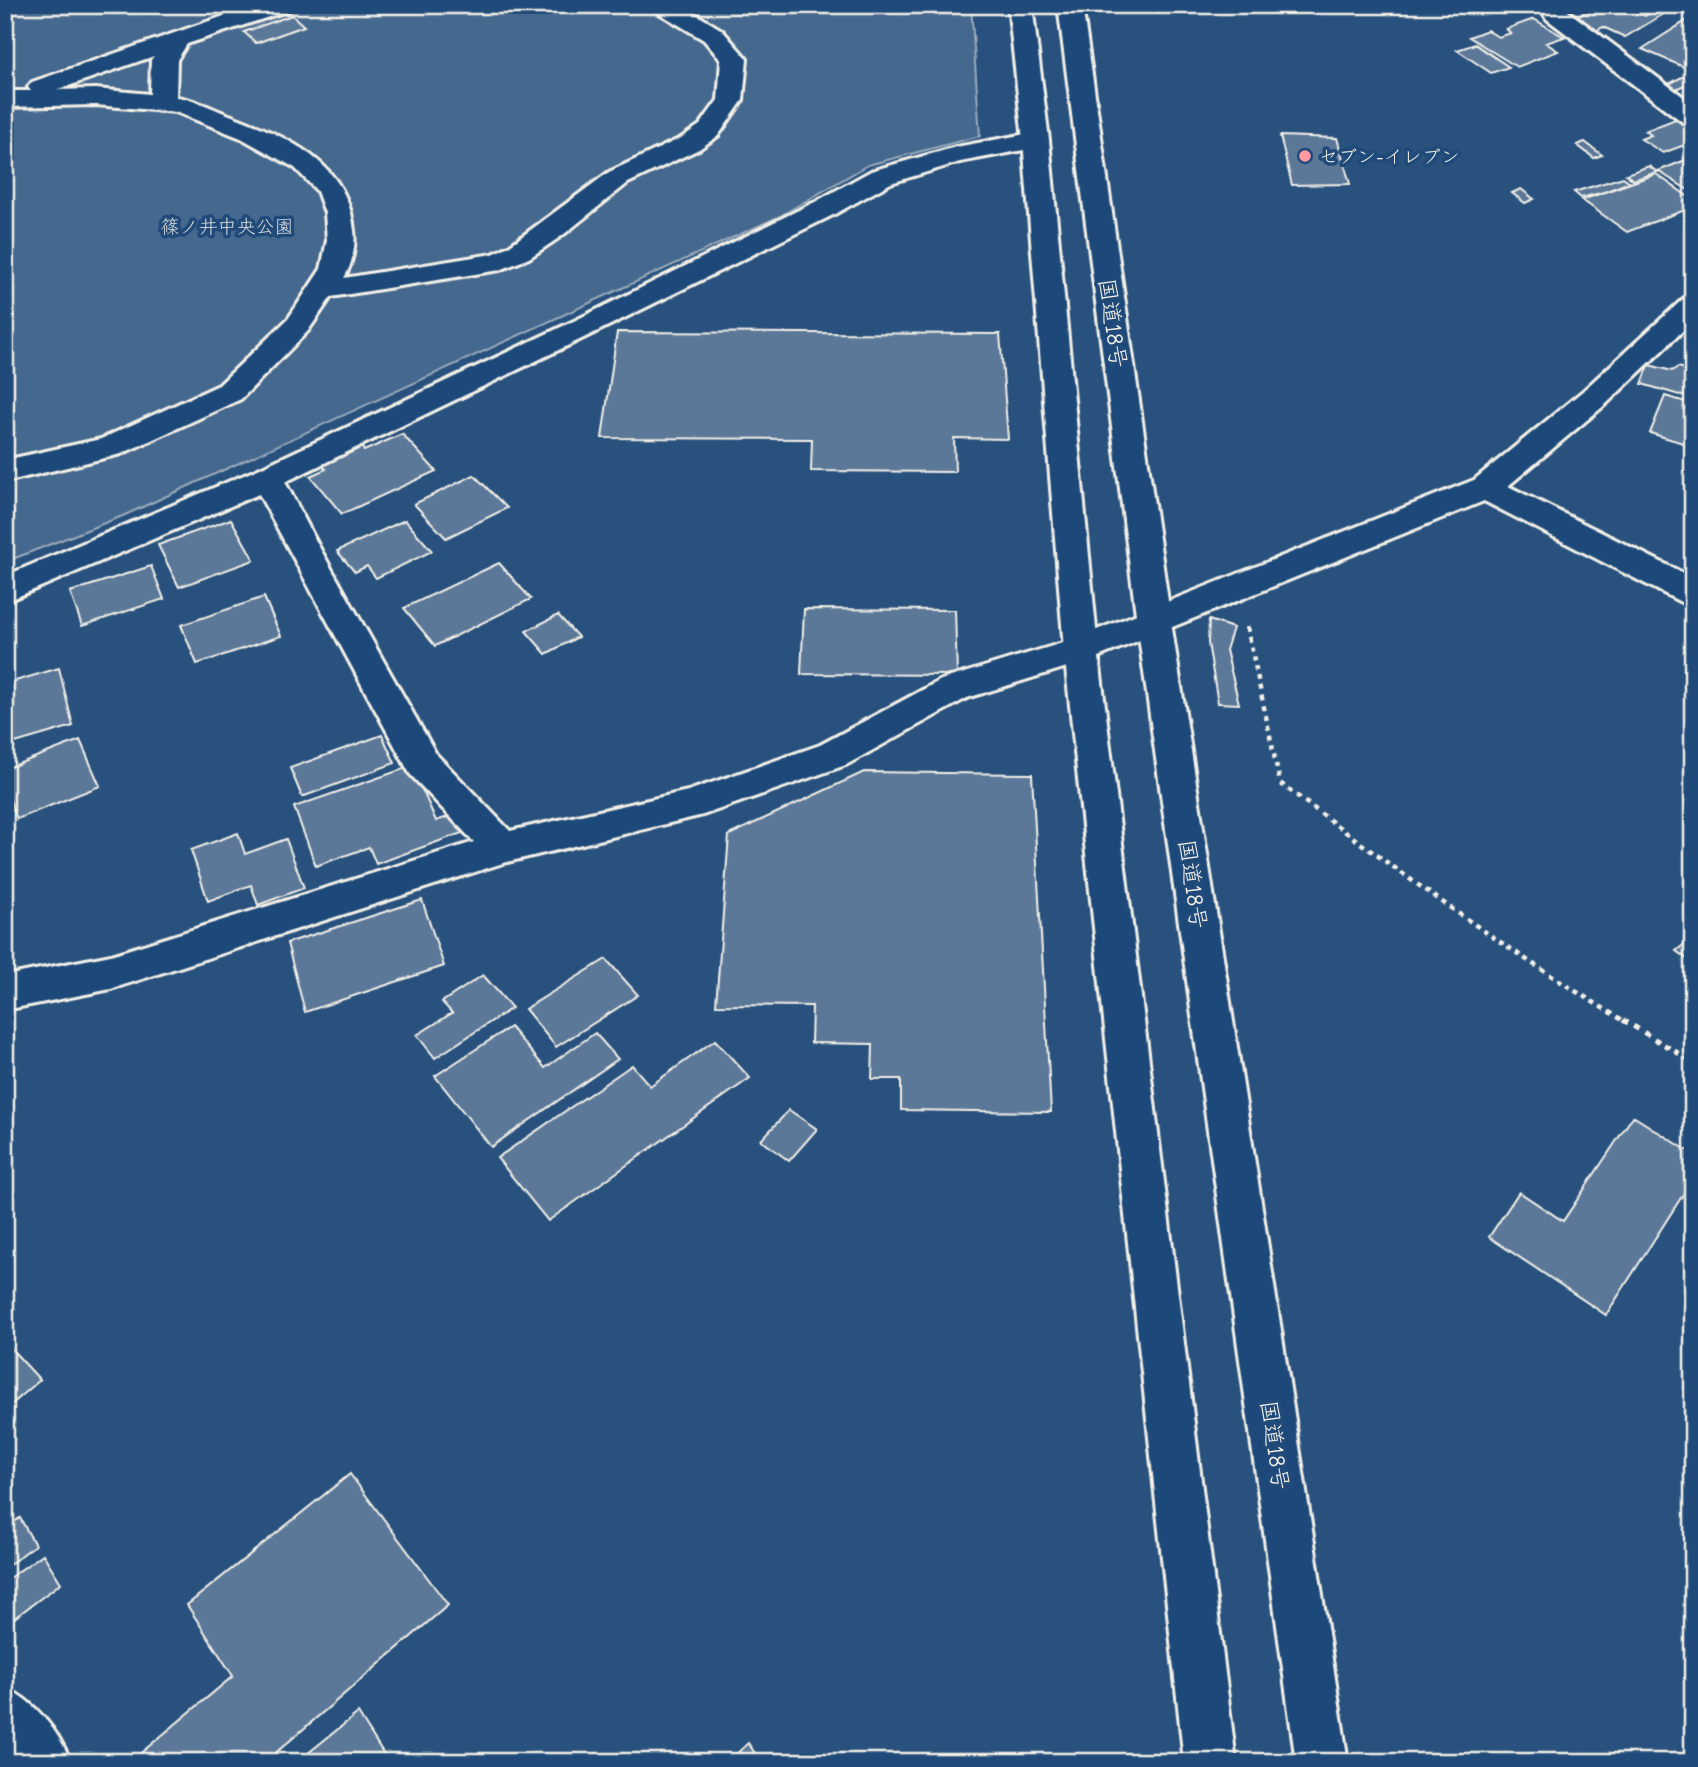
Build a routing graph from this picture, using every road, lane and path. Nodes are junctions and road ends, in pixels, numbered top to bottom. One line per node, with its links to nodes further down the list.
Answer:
1 (281, 5): 6 (main road)
2 (663, 5): 11 (main road)
3 (1020, 5): 10 (main road)
4 (1070, 5): 19 (main road, 国道18号)
5 (1556, 14): 9 (main road)
6 (178, 39): 7 (main road); 8 (main road)
7 (9, 98): 8 (main road)
8 (163, 103): 11 (main road)
9 (1693, 117)
10 (1036, 140): 14 (main road); 20 (main road)
11 (321, 290): 13 (main road)
12 (1693, 305): 15 (main road)
13 (5, 471)
14 (267, 478): 17 (main road); 21 (main road)
15 (1485, 488): 16 (main road); 18 (main road)
16 (1239, 588): 19 (main road); 23 (path)
17 (5, 590)
18 (1693, 593)
19 (1154, 622): 20 (main road); 27 (main road, 国道18号)
20 (1081, 650): 21 (main road); 26 (main road)
21 (503, 848): 22 (main road)
22 (5, 993)
23 (1693, 1062)
24 (5, 1714): 25 (main road)
25 (45, 1762)
26 (1210, 1762)
27 (1322, 1762)

